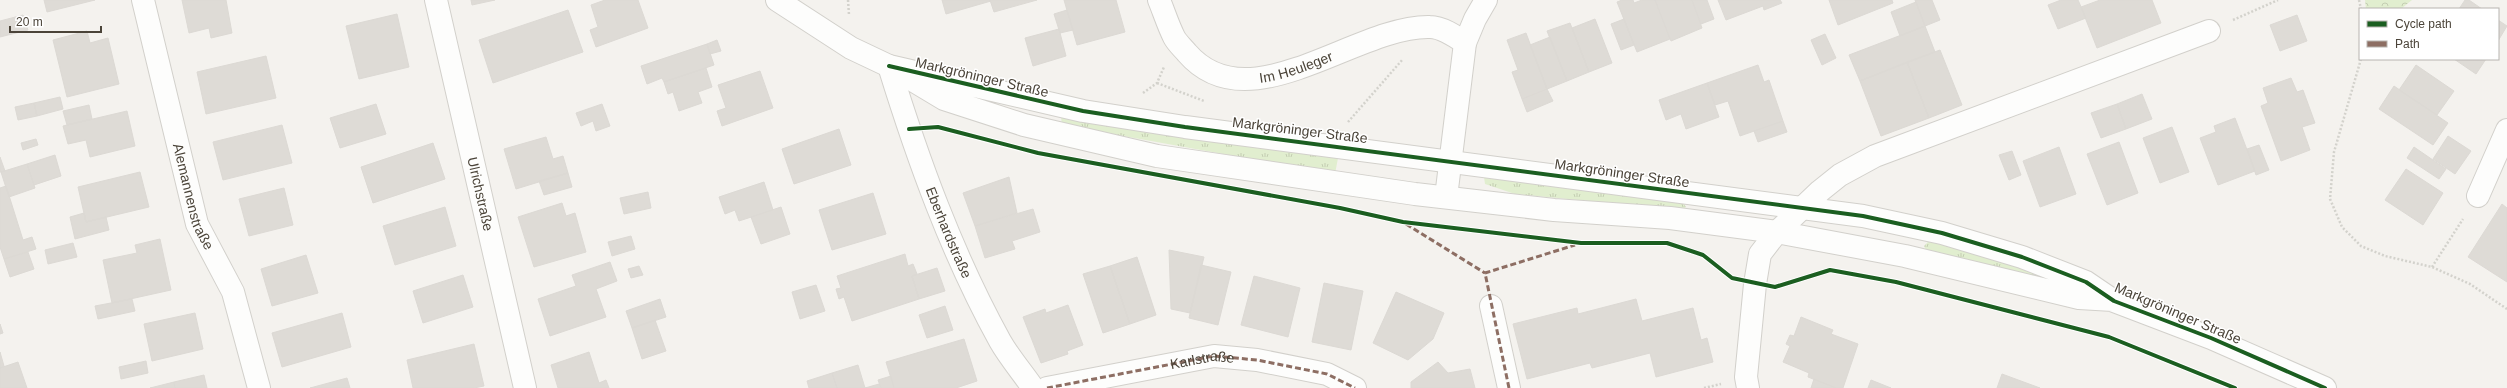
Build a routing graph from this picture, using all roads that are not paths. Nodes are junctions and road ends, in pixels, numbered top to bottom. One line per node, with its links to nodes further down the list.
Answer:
1 (143, 0): 17 (street, Alemannenstraße)
2 (436, 0): 18 (street, Ulrichstraße)
3 (777, 0): 8 (street, Markgröninger Straße)
4 (1159, 0): 7 (street, Im Heuleger)
5 (1486, 0): 7 (street)
6 (2209, 31): 13 (street)
7 (1465, 43): 10 (street)
8 (890, 66): 10 (street, Markgröninger Straße); 12 (street, Markgröninger Straße); 19 (street, Eberhardstraße)
9 (2507, 130): 11 (street)
10 (1451, 161): 12 (street); 13 (street, Markgröninger Straße)
11 (2478, 196)
12 (1446, 197): 14 (street, Markgröninger Straße)
13 (1804, 208): 14 (street); 15 (street, Markgröninger Straße)
14 (1777, 232): 15 (street, Markgröninger Straße); 23 (street)
15 (2114, 301): 24 (street, Markgröninger Straße)
16 (1491, 306): 22 (street)
17 (259, 388)
18 (525, 388)
19 (1033, 388)
20 (1047, 388): 21 (street, Karlstraße)
21 (1355, 388)
22 (1509, 388)
23 (1748, 388)
24 (2325, 388)

